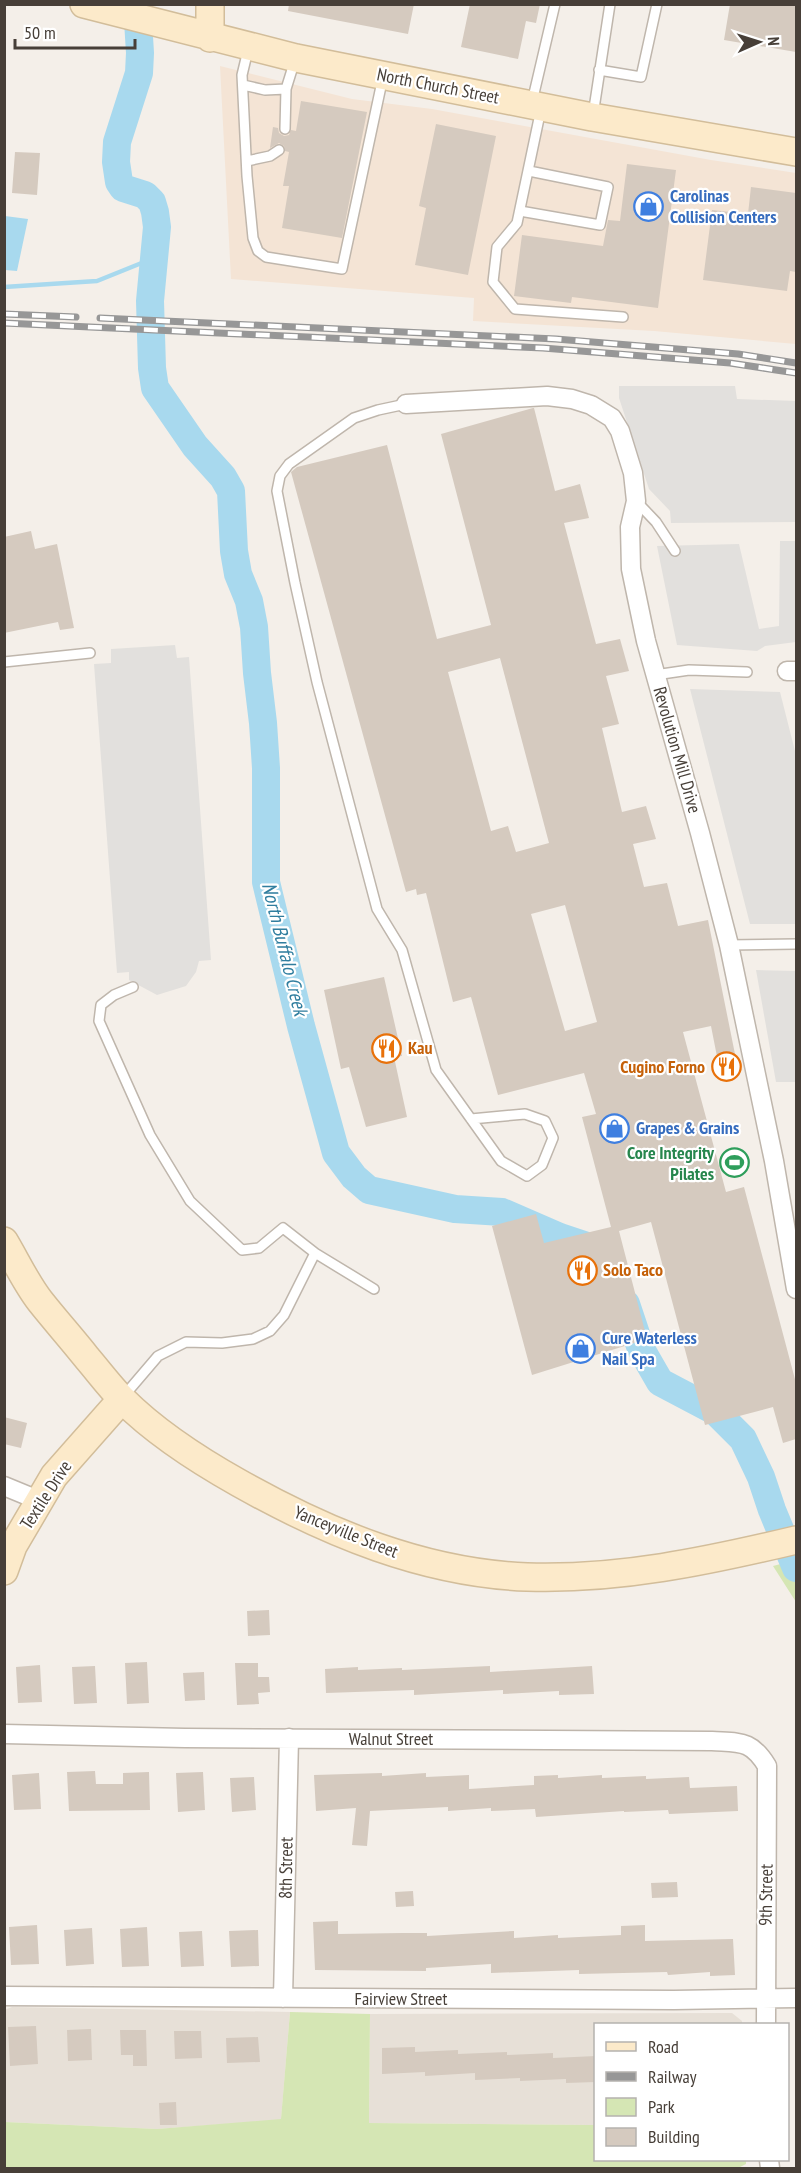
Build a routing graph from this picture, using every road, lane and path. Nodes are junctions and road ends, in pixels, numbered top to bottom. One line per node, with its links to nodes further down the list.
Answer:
1 (210, 4): 6 (main road)
2 (555, 4): 13 (lane)
3 (610, 4): 9 (lane)
4 (657, 4): 9 (lane)
5 (84, 5): 6 (main road, North Church Street)
6 (210, 38): 7 (main road, North Church Street)
7 (248, 47): 8 (main road, North Church Street); 11 (lane)
8 (296, 58): 10 (main road, North Church Street); 12 (lane)
9 (599, 70): 14 (lane)
10 (384, 75): 13 (main road, North Church Street); 18 (lane)
11 (243, 86): 12 (lane); 18 (lane)
12 (286, 89): 15 (lane)
13 (536, 105): 14 (main road, North Church Street); 19 (lane)
14 (592, 117): 17 (main road, North Church Street)
15 (285, 129)
16 (279, 150): 18 (lane)
17 (796, 152)
18 (247, 161)
19 (529, 171): 20 (lane); 20 (lane)
20 (520, 211): 21 (lane)
21 (623, 317)
22 (406, 404): 23 (street, Revolution Mill Drive); 32 (lane)
23 (636, 501): 24 (lane); 28 (street, Revolution Mill Drive)
24 (675, 551)
25 (90, 653): 26 (lane)
26 (4, 662)
27 (747, 672): 28 (lane)
28 (655, 675): 30 (street, Revolution Mill Drive)
29 (796, 944): 30 (lane)
30 (729, 945): 33 (street, Revolution Mill Drive)
31 (133, 987): 35 (lane)
32 (471, 1119): 32 (lane)
33 (790, 1218): 37 (street, Revolution Mill Drive)
34 (4, 1241): 38 (main road, Yanceyville Street)
35 (315, 1253): 36 (lane); 38 (lane)
36 (375, 1289)
37 (796, 1289)
38 (122, 1399): 40 (main road, Textile Drive); 41 (main road, Yanceyville Street)
39 (4, 1486): 40 (street)
40 (38, 1500): 42 (main road, Textile Drive)
41 (796, 1540)
42 (4, 1571)
43 (4, 1734): 44 (street, Walnut Street)
44 (289, 1738): 45 (street, Walnut Street); 47 (street, 8th Street)
45 (767, 1766): 49 (street, 9th Street)
46 (4, 1996): 47 (street, Fairview Street)
47 (283, 1998): 49 (street, Fairview Street)
48 (796, 1998): 49 (street, Fairview Street)
49 (765, 2000): 50 (street, 9th Street)
50 (766, 2023)

